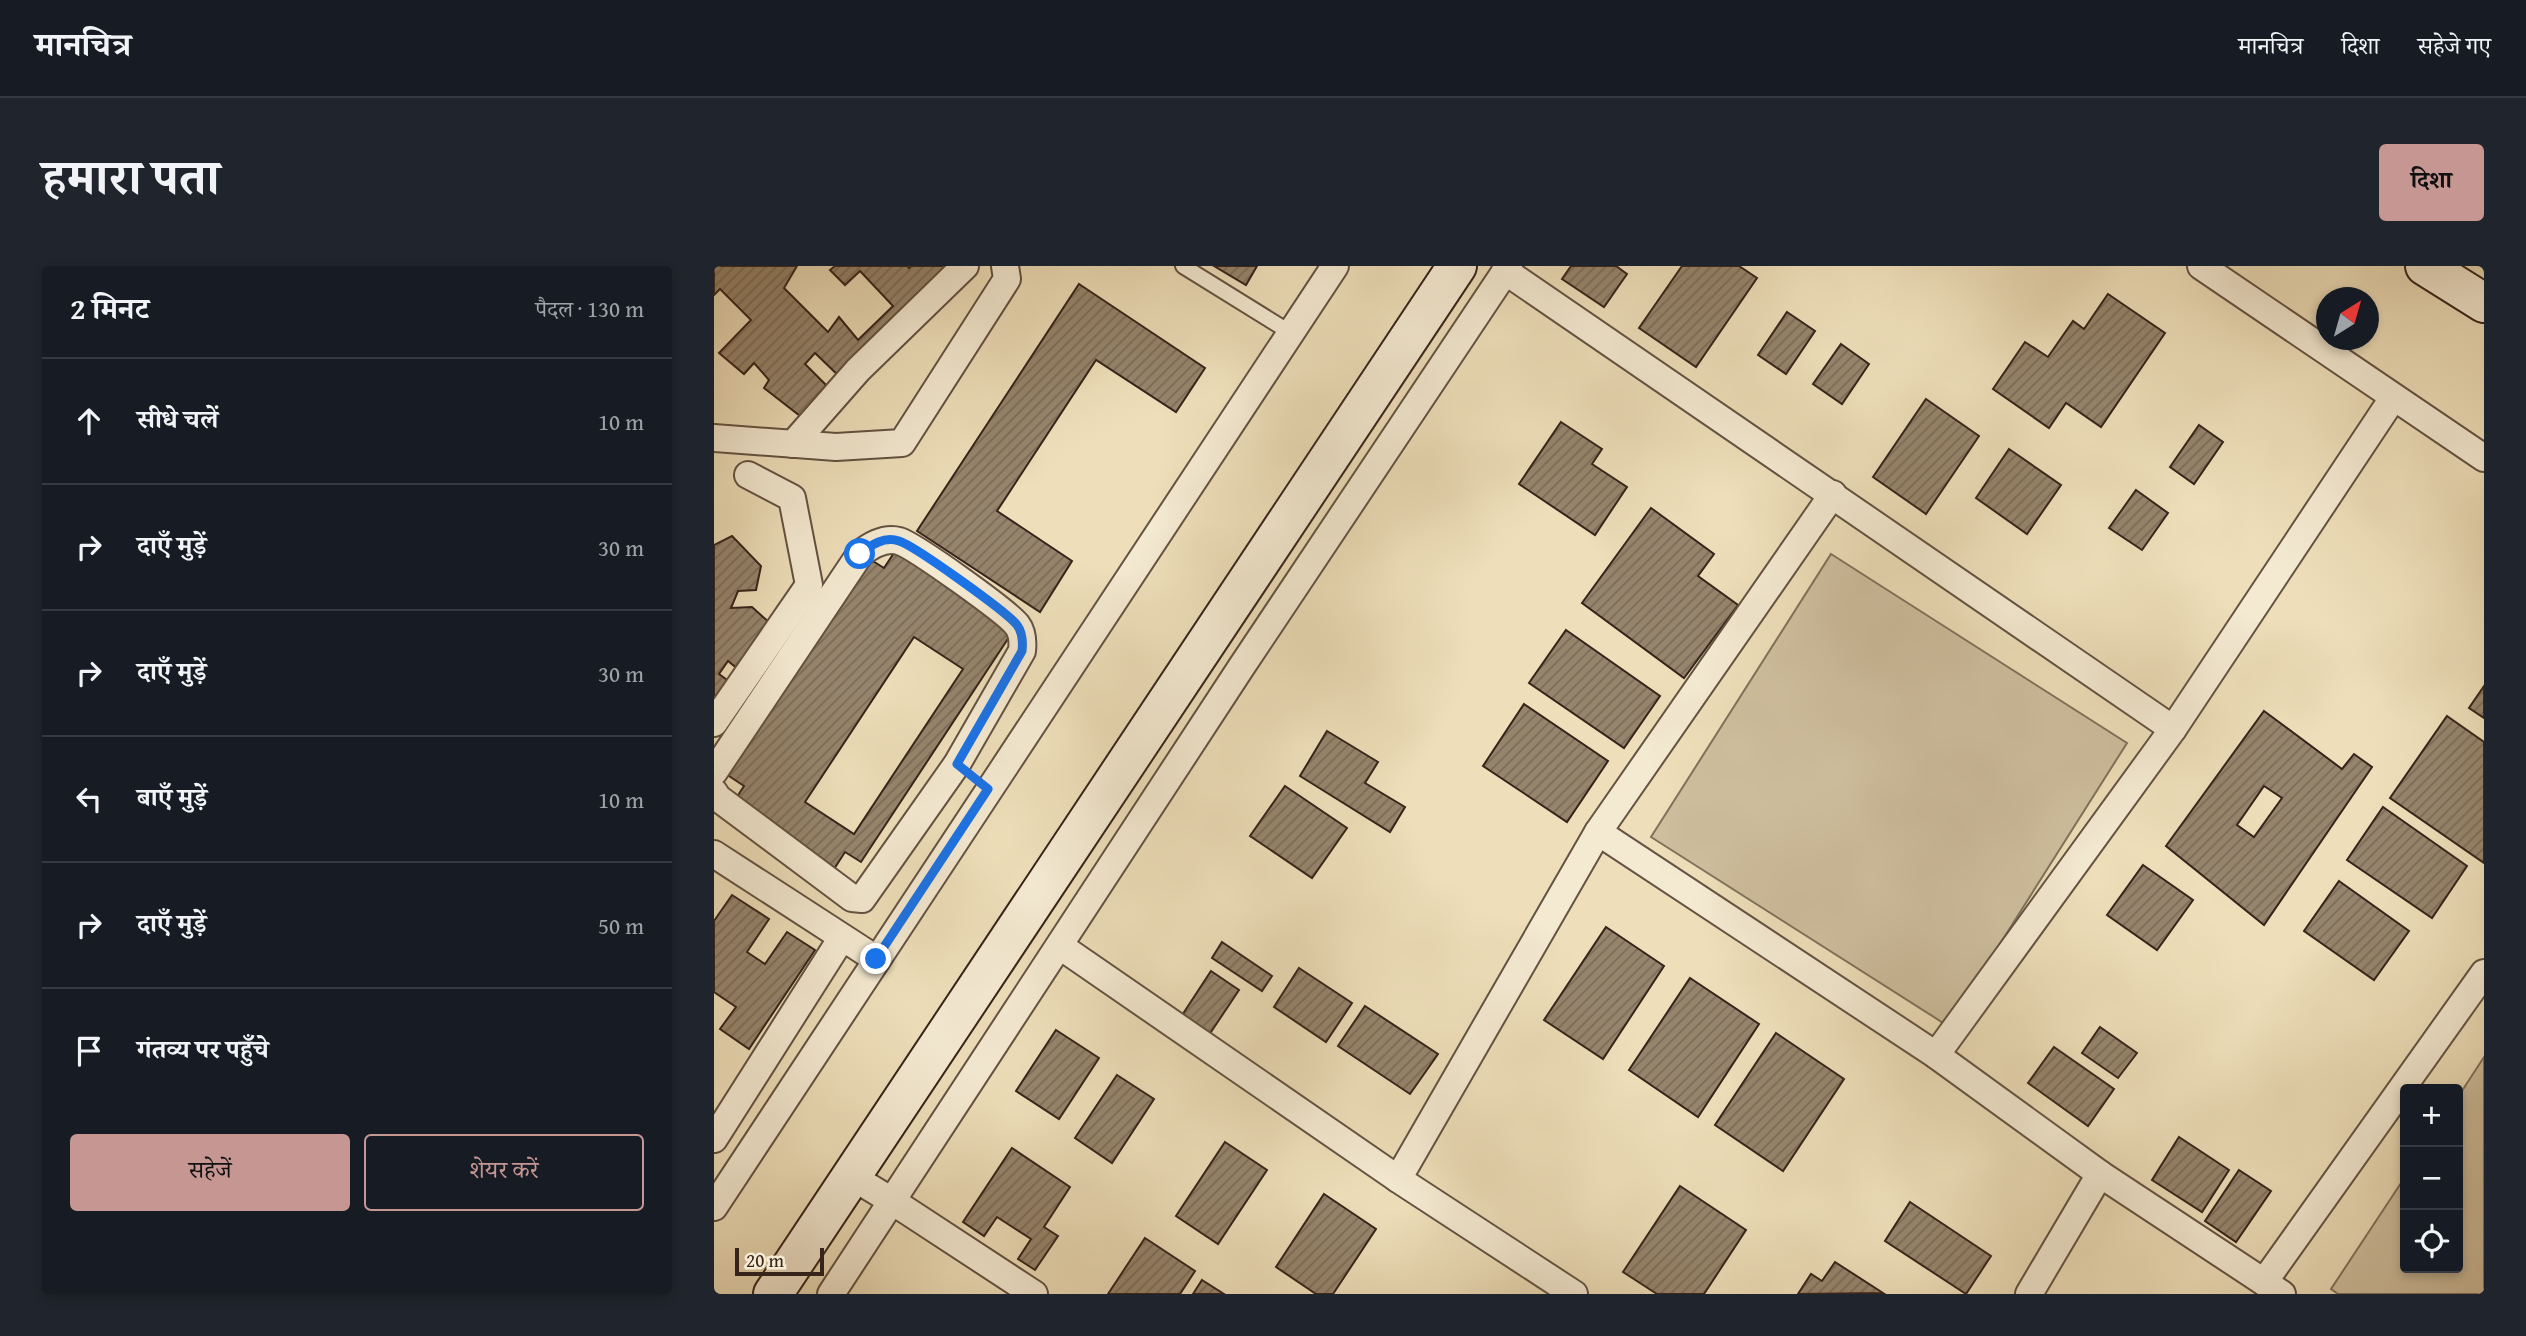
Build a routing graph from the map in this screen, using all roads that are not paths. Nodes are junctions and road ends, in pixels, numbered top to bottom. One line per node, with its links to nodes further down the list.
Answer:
1 (965, 266): 13 (street)
2 (1005, 266): 13 (street)
3 (1183, 266): 10 (lane)
4 (1335, 266): 10 (street)
5 (1457, 266): 32 (street)
6 (2201, 266): 11 (street)
7 (2426, 266): 9 (street)
8 (1507, 268): 16 (street); 26 (street)
9 (2484, 303)
10 (1292, 333): 21 (street)
11 (2393, 398): 14 (street); 18 (street)
12 (714, 438): 13 (street)
13 (793, 444)
14 (2484, 458)
15 (748, 475): 17 (street)
16 (1833, 494): 18 (street); 23 (street)
17 (714, 723)
18 (2173, 729): 29 (street)
19 (957, 764): 20 (street); 21 (street); 22 (street)
20 (714, 772)
21 (988, 789): 27 (street)
22 (714, 792)
23 (1598, 832): 29 (street); 33 (street)
24 (714, 854): 25 (street)
25 (841, 939): 27 (street); 30 (street)
26 (1060, 946): 33 (street); 34 (street)
27 (876, 959): 35 (street)
28 (2484, 973): 36 (street)
29 (1936, 1055): 31 (street)
30 (714, 1139)
31 (2100, 1174): 36 (street); 41 (street)
32 (851, 1176): 34 (street); 37 (street)
33 (1398, 1179): 40 (street)
34 (892, 1200): 38 (street); 39 (street)
35 (714, 1207)
36 (2273, 1288)
37 (773, 1294)
38 (831, 1294)
39 (1034, 1294)
40 (1574, 1294)
41 (2029, 1294)

